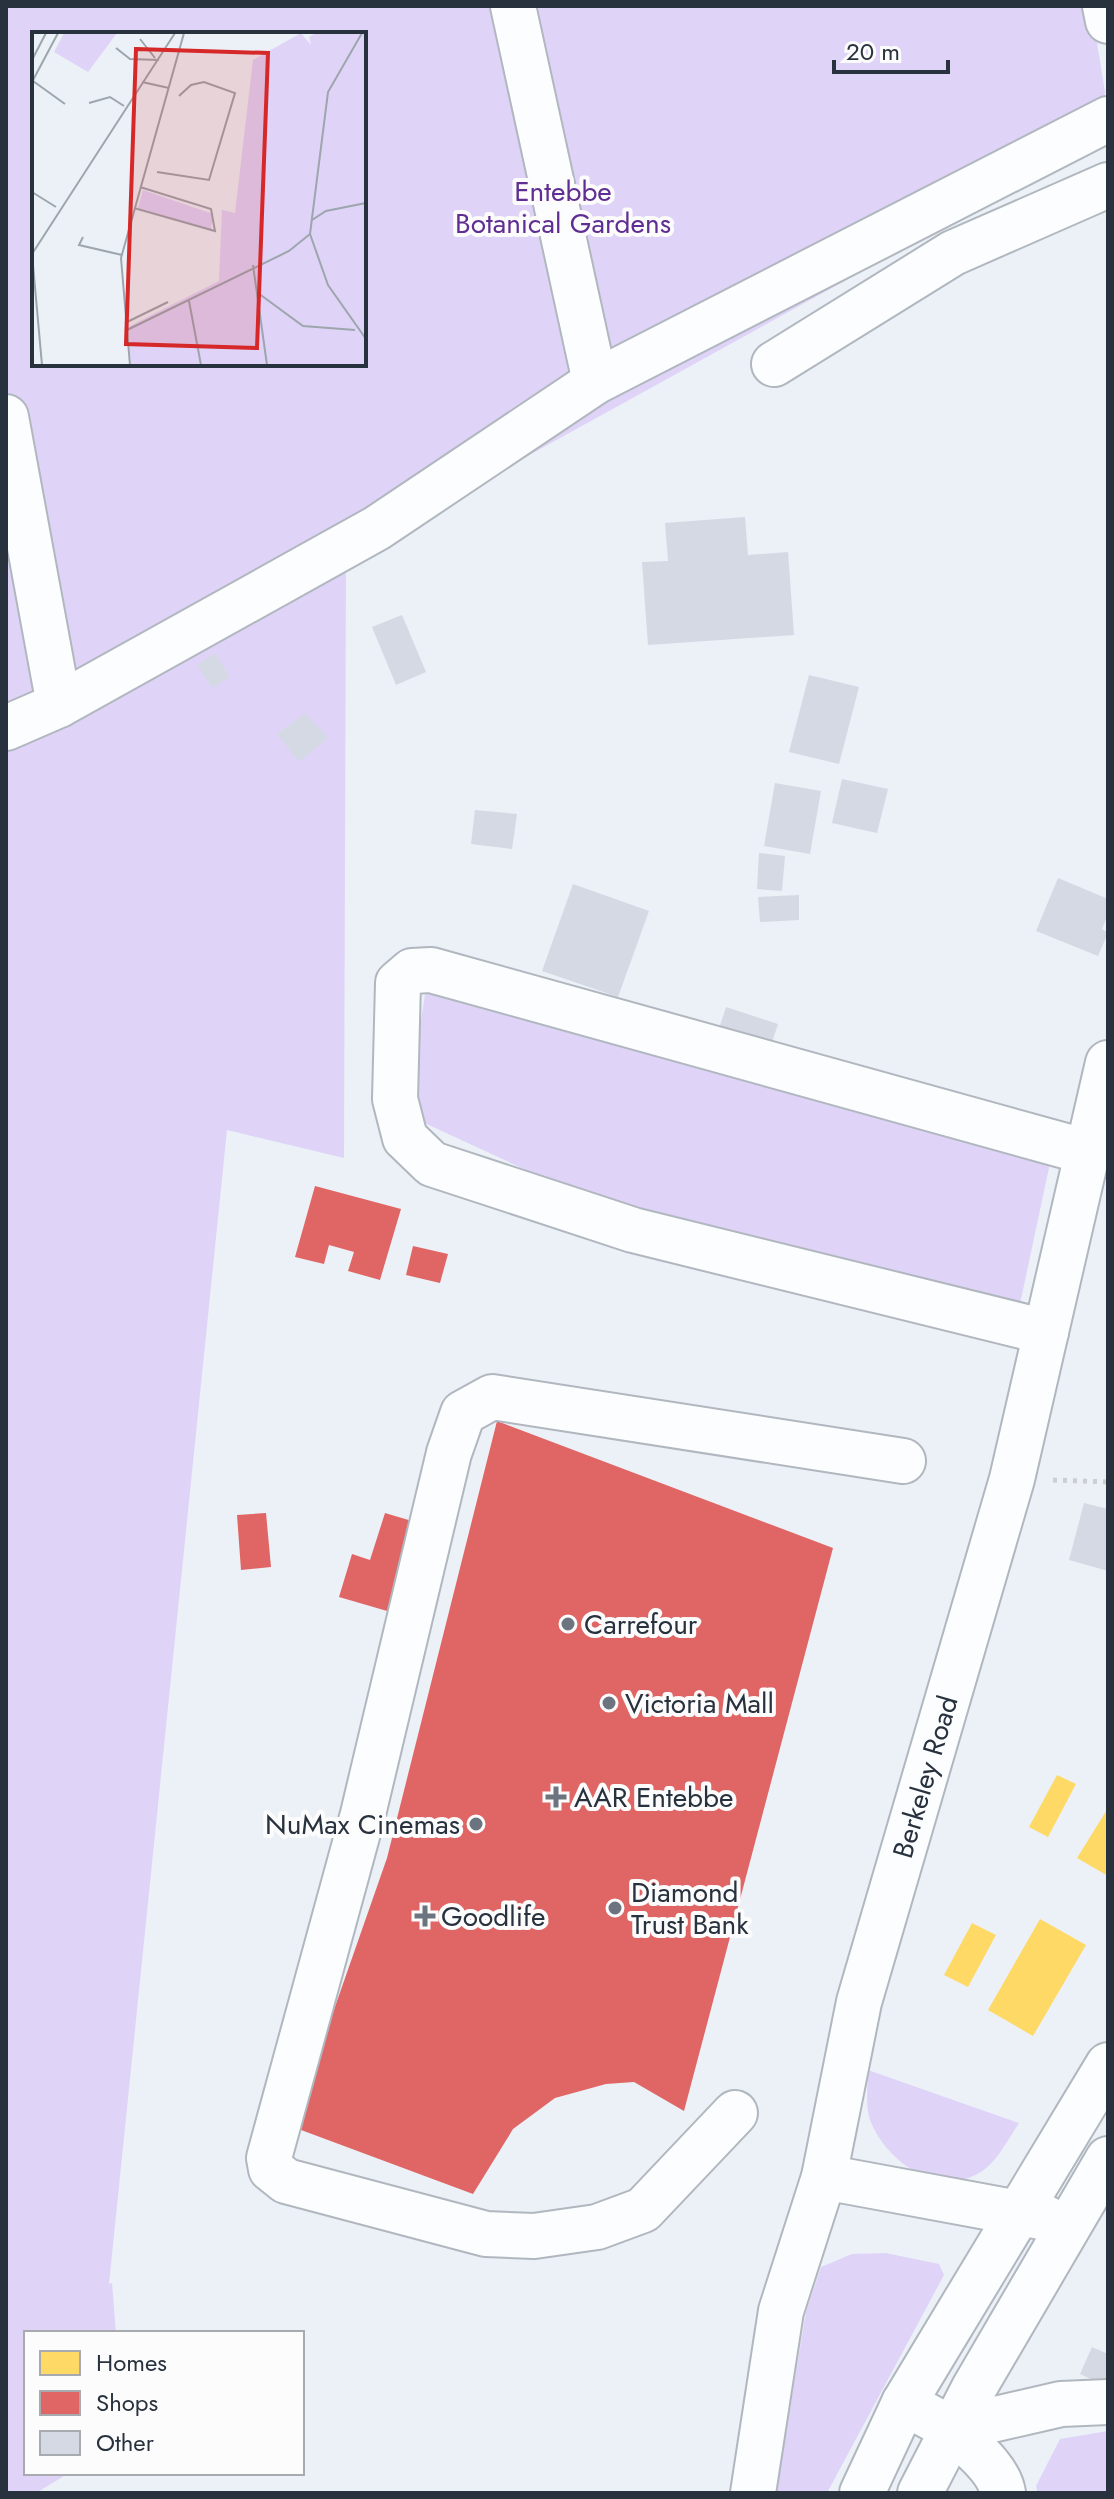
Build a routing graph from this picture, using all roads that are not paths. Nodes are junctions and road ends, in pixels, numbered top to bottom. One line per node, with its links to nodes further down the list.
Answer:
1 (513, 6): 7 (main road)
2 (1105, 6): 3 (main road)
3 (1108, 21)
4 (1108, 119): 7 (main road)
5 (1108, 185): 6 (main road)
6 (774, 364)
7 (595, 382): 10 (main road)
8 (6, 417): 9 (main road)
9 (10, 469): 10 (main road)
10 (59, 705): 11 (main road)
11 (6, 728)
12 (1108, 1063): 13 (main road, Berkeley Road)
13 (1087, 1152): 14 (main road, Berkeley Road); 14 (main road)
14 (1046, 1332): 19 (main road, Berkeley Road)
15 (903, 1461): 17 (main road)
16 (1108, 2065): 20 (main road)
17 (735, 2113)
18 (1108, 2159): 21 (main road)
19 (824, 2177): 20 (main road); 25 (main road, Berkeley Road)
20 (1019, 2213): 21 (main road); 23 (main road)
21 (1069, 2223): 24 (main road)
22 (1108, 2402): 24 (main road)
23 (904, 2403): 24 (main road); 26 (main road)
24 (952, 2429): 27 (main road); 28 (main road)
25 (753, 2493)
26 (862, 2493)
27 (920, 2493)
28 (1003, 2493)

